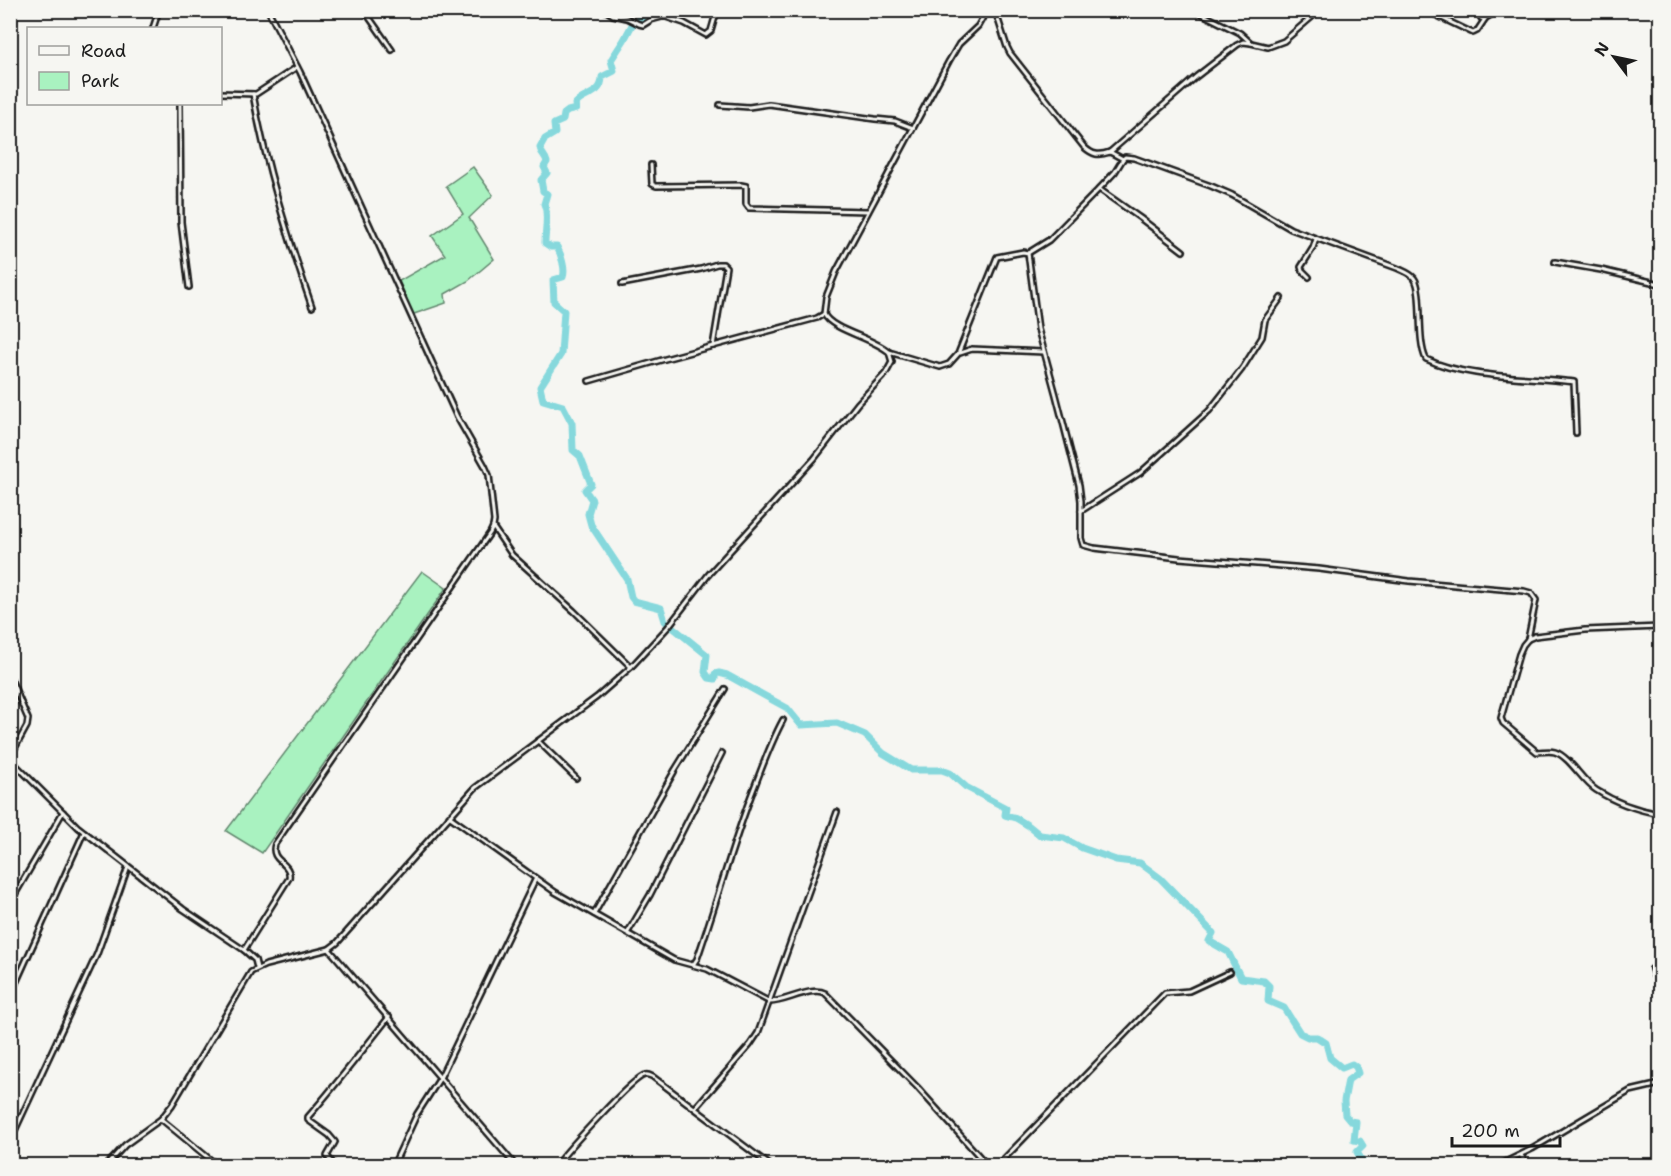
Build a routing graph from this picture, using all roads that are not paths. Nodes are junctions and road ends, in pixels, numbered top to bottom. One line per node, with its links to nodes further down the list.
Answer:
1 (159, 10): 14 (street)
2 (268, 10): 17 (street)
3 (364, 10): 16 (street)
4 (605, 10): 5 (street)
5 (717, 10)
6 (987, 10): 22 (street)
7 (995, 10): 23 (street)
8 (1194, 10): 15 (street)
9 (1320, 10): 15 (street)
10 (1425, 10): 13 (street)
11 (1478, 10): 13 (street)
12 (1498, 10): 13 (street)
13 (1485, 19)
14 (153, 27)
15 (1251, 43): 23 (street)
16 (392, 50)
17 (297, 67): 19 (street); 46 (street)
18 (222, 93): 19 (street)
19 (253, 94): 37 (street)
20 (180, 105): 35 (street)
21 (720, 105): 22 (street)
22 (913, 128): 27 (street)
23 (1110, 152): 24 (street)
24 (1123, 159): 26 (street); 28 (street)
25 (651, 165): 27 (street)
26 (1099, 189): 29 (street); 30 (street)
27 (869, 211): 38 (street)
28 (1316, 239): 32 (street); 44 (street)
29 (1183, 251)
30 (1028, 253): 41 (street); 42 (street)
31 (1555, 262): 34 (street)
32 (1309, 277)
33 (622, 284): 39 (street)
34 (1660, 284)
35 (189, 287)
36 (1281, 298): 45 (street)
37 (312, 307)
38 (824, 314): 39 (street); 40 (street)
39 (713, 346): 43 (street)
40 (890, 352): 42 (street); 49 (street)
41 (1044, 352): 42 (street); 45 (street)
42 (958, 354)
43 (589, 381)
44 (1576, 433)
45 (1081, 511): 48 (street)
46 (493, 526): 49 (street); 68 (street)
47 (1660, 627): 48 (street)
48 (1528, 639): 59 (street)
49 (631, 667): 53 (street)
50 (10, 677): 55 (street)
51 (724, 689): 65 (street)
52 (783, 720): 69 (street)
53 (538, 741): 56 (street); 60 (street)
54 (722, 753): 66 (street)
55 (10, 757): 57 (street)
56 (576, 778)
57 (63, 812): 61 (street); 64 (street)
58 (837, 812): 75 (street)
59 (1660, 814)
60 (449, 816): 63 (street); 67 (street)
61 (84, 832): 62 (street); 74 (street)
62 (129, 866): 68 (street); 81 (street)
63 (536, 879): 65 (street); 77 (street)
64 (10, 903)
65 (594, 914): 66 (street)
66 (628, 932): 69 (street)
67 (329, 949): 70 (street); 76 (street)
68 (244, 950): 70 (street)
69 (693, 965): 75 (street)
70 (257, 968): 80 (street)
71 (1652, 969): 73 (street)
72 (1230, 972): 91 (street)
73 (1660, 984)
74 (10, 996)
75 (770, 1002): 79 (street); 90 (street)
76 (389, 1017): 77 (street); 85 (street)
77 (440, 1078): 86 (street); 87 (street)
78 (1660, 1084): 82 (street)
79 (695, 1108): 88 (street); 89 (street)
80 (161, 1119): 83 (street); 84 (street)
81 (10, 1140)
82 (1521, 1155): 92 (street); 93 (street)
83 (218, 1165)
84 (106, 1166)
85 (334, 1166)
86 (393, 1166)
87 (516, 1166)
88 (555, 1166)
89 (771, 1166)
90 (988, 1166)
91 (997, 1166)
92 (1497, 1166)
93 (1527, 1166)

